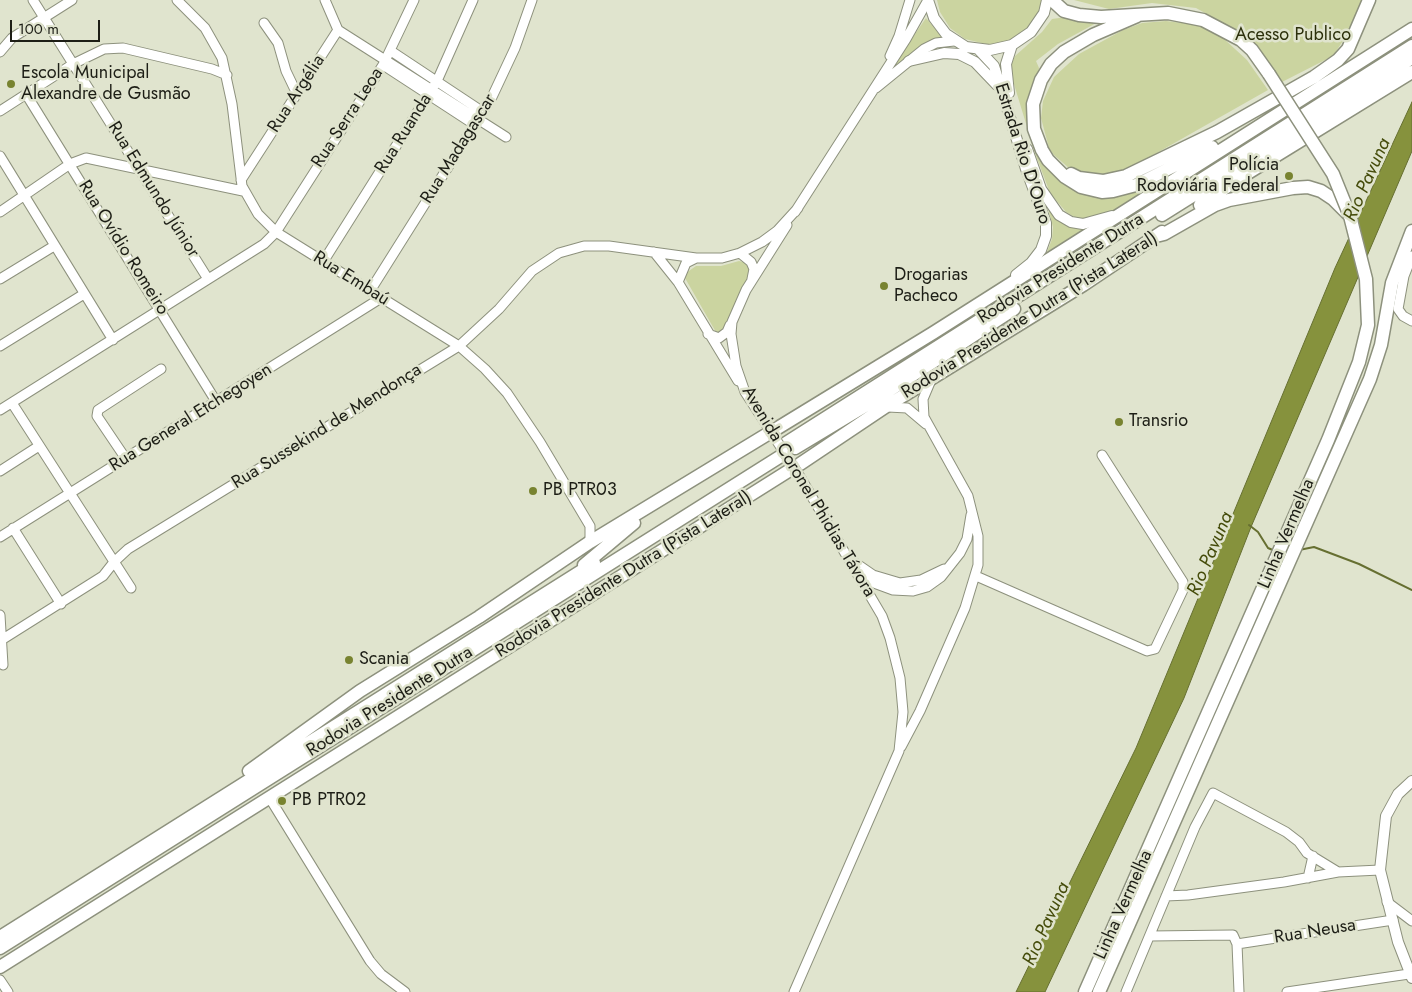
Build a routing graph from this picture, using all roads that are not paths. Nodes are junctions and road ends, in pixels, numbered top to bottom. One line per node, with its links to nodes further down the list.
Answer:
1 (33, 0): 14 (street, Rua Edmundo Júnior)
2 (72, 0): 14 (street)
3 (177, 0): 26 (street, Rua Embaú)
4 (325, 0): 17 (street)
5 (414, 0): 23 (street, Rua Serra Leoa)
6 (473, 0): 32 (street, Rua Ruanda)
7 (532, 0): 39 (street, Rua Madagascar)
8 (910, 0): 30 (street)
9 (928, 0): 18 (main road); 30 (street, Avenida Coronel Phidias Távora)
10 (1047, 0): 19 (main road)
11 (1052, 0): 13 (highway)
12 (1369, 0): 45 (highway)
13 (1136, 16): 45 (highway); 54 (highway, Linha Vermelha, bridge)
14 (44, 17): 22 (street); 27 (street, Rua Edmundo Júnior)
15 (264, 23): 36 (street)
16 (1412, 29): 38 (highway)
17 (338, 30): 23 (street); 36 (street, Rua Argélia)
18 (954, 41): 21 (main road); 25 (street, Avenida Coronel Phidias Távora)
19 (1012, 45): 21 (main road); 53 (main road, Estrada Rio D'Ouro)
20 (1412, 46): 62 (highway, Rodovia Presidente Dutra)
21 (979, 50): 34 (main road, Estrada Rio D'Ouro)
22 (0, 52)
23 (386, 58): 32 (street); 32 (street); 56 (street, Rua Serra Leoa)
24 (1412, 58): 85 (highway, Rodovia Presidente Dutra)
25 (909, 61): 33 (street, Avenida Coronel Phidias Távora); 34 (main road)
26 (224, 63): 28 (street); 31 (street, Rua Embaú)
27 (73, 64): 28 (street); 35 (street); 47 (street, Rua Edmundo Júnior)
28 (212, 69): 31 (street)
29 (1412, 72): 57 (highway, Rodovia Presidente Dutra (Pista Lateral))
30 (883, 73): 33 (street, Avenida Coronel Phidias Távora)
31 (227, 75): 42 (street, Rua Embaú)
32 (432, 88): 39 (street); 39 (street); 64 (street, Rua Ruanda)
33 (874, 90): 51 (street, Avenida Coronel Phidias Távora)
34 (1002, 92): 73 (main road, Estrada Rio D'Ouro)
35 (26, 94): 37 (street); 46 (street, Rua Ovídio Romeiro)
36 (297, 94): 44 (street, Rua Argélia)
37 (0, 111)
38 (1278, 115): 41 (highway); 45 (highway)
39 (479, 119): 40 (street); 70 (street, Rua Madagascar)
40 (506, 137)
41 (1221, 150): 53 (highway); 62 (highway)
42 (238, 155): 44 (street); 48 (street, Rua Embaú)
43 (0, 156): 50 (street)
44 (256, 157): 48 (street, Rua Argélia)
45 (1048, 160)
46 (70, 164): 47 (street); 50 (street); 74 (street, Rua Ovídio Romeiro)
47 (140, 170): 49 (street); 67 (street, Rua Edmundo Júnior)
48 (241, 180): 49 (street, Rua Embaú)
49 (244, 191): 56 (street, Rua Embaú)
50 (26, 196): 52 (street); 58 (street)
51 (798, 208): 60 (street, Rua Sussekind de Mendonça); 68 (street, Avenida Coronel Phidias Távora)
52 (0, 212)
53 (1119, 214): 73 (highway)
54 (1350, 216): 57 (highway); 81 (highway, Linha Vermelha)
55 (1412, 231): 96 (highway)
56 (276, 232): 64 (street, Rua Embaú); 67 (street, Rua Serra Leoa)
57 (1156, 236): 83 (highway, Rodovia Presidente Dutra (Pista Lateral))
58 (54, 246): 66 (street); 71 (street)
59 (654, 252): 63 (street, Rua Sussekind de Mendonça); 69 (street); 80 (street, Rua Sussekind de Mendonça)
60 (740, 253): 63 (street, Rua Sussekind de Mendonça); 68 (street)
61 (1412, 256): 65 (street)
62 (1080, 257): 93 (highway, Rodovia Presidente Dutra)
63 (696, 258): 69 (street)
64 (323, 262): 70 (street, Rua Embaú)
65 (1408, 278): 75 (street)
66 (0, 279)
67 (208, 279): 74 (street, Rua Serra Leoa)
68 (752, 280): 76 (street, Avenida Coronel Phidias Távora)
69 (678, 282): 77 (street)
70 (370, 291): 72 (street, Rua Embaú)
71 (84, 294): 78 (street); 79 (street)
72 (381, 298): 80 (street, Rua Embaú); 87 (street, Rua General Etchegoyen)
73 (986, 298): 91 (highway)
74 (161, 310): 78 (street, Rua Serra Leoa); 87 (street, Rua Ovídio Romeiro)
75 (1412, 321)
76 (732, 322): 77 (street); 84 (street, Avenida Coronel Phidias Távora)
77 (708, 334): 84 (street)
78 (113, 340): 86 (street, Rua Serra Leoa)
79 (0, 346)
80 (459, 346): 102 (street, Rua Embaú); 109 (street, Rua Sussekind de Mendonça)
81 (1359, 362): 96 (highway); 144 (highway, Linha Vermelha)
82 (161, 369): 95 (street)
83 (933, 377): 88 (highway, Rodovia Presidente Dutra (Pista Lateral)); 90 (street, Avenida Coronel Phidias Távora)
84 (745, 392): 91 (street, Avenida Coronel Phidias Távora)
85 (873, 401): 93 (highway, Rodovia Presidente Dutra); 97 (highway)
86 (12, 403): 89 (street, Rua Serra Leoa); 92 (street)
87 (217, 403): 95 (street, Rua General Etchegoyen)
88 (885, 407): 90 (street, Avenida Coronel Phidias Távora); 97 (highway, Rodovia Presidente Dutra (Pista Lateral))
89 (0, 410)
90 (927, 424): 101 (street, Avenida Coronel Phidias Távora)
91 (770, 429): 100 (highway); 107 (street, Avenida Coronel Phidias Távora, bridge)
92 (39, 446): 98 (street); 99 (street)
93 (783, 450): 112 (highway, Rodovia Presidente Dutra); 119 (highway, Rodovia Presidente Dutra)
94 (1102, 455): 111 (street)
95 (126, 459): 99 (street, Rua General Etchegoyen)
96 (1335, 459): 145 (highway, Linha Vermelha)
97 (794, 466): 118 (highway, Rodovia Presidente Dutra (Pista Lateral))
98 (0, 471)
99 (69, 494): 103 (street, Rua General Etchegoyen); 109 (street)
100 (667, 496): 104 (highway); 112 (highway)
101 (972, 508): 108 (street); 111 (street, Avenida Coronel Phidias Távora)
102 (590, 526): 104 (street); 106 (street)
103 (13, 528): 105 (street, Rua General Etchegoyen); 114 (street)
104 (609, 531): 106 (highway)
105 (0, 537)
106 (590, 542): 123 (highway)
107 (842, 548): 108 (street); 110 (street, Avenida Coronel Phidias Távora)
108 (954, 561): 110 (street)
109 (114, 562): 113 (street); 114 (street, Rua Sussekind de Mendonça)
110 (852, 566): 120 (street, Avenida Coronel Phidias Távora)
111 (976, 576): 120 (street, Avenida Coronel Phidias Távora)
112 (565, 580): 123 (highway, Rodovia Presidente Dutra)
113 (131, 588)
114 (61, 604): 116 (street, Rua Sussekind de Mendonça)
115 (0, 615): 116 (street)
116 (3, 639): 117 (street)
117 (3, 665)
118 (458, 680): 119 (highway); 122 (highway, Rodovia Presidente Dutra (Pista Lateral))
119 (355, 725): 137 (highway, Rodovia Presidente Dutra)
120 (899, 751): 143 (street, Avenida Coronel Phidias Távora)
121 (1412, 781): 125 (main road)
122 (269, 797): 138 (highway, Rodovia Presidente Dutra (Pista Lateral)); 142 (street)
123 (200, 810): 130 (highway, Rodovia Presidente Dutra)
124 (1313, 856): 126 (street); 127 (street); 128 (street)
125 (1380, 870): 126 (street); 129 (main road)
126 (1338, 872): 127 (street)
127 (1308, 878): 128 (street)
128 (1166, 896): 134 (street)
129 (1387, 902): 131 (main road); 132 (street)
130 (35, 915): 133 (highway); 135 (highway, Rodovia Presidente Dutra)
131 (1393, 920): 136 (street, Rua Neusa); 139 (main road)
132 (1412, 922)
133 (0, 928)
134 (1150, 936): 136 (street); 146 (street)
135 (0, 937)
136 (1237, 944): 147 (street)
137 (0, 948)
138 (0, 967)
139 (1411, 976): 148 (street)
140 (0, 980): 141 (street)
141 (8, 992)
142 (405, 992)
143 (794, 992)
144 (1085, 992)
145 (1099, 992)
146 (1126, 992)
147 (1239, 992)
148 (1287, 992)

